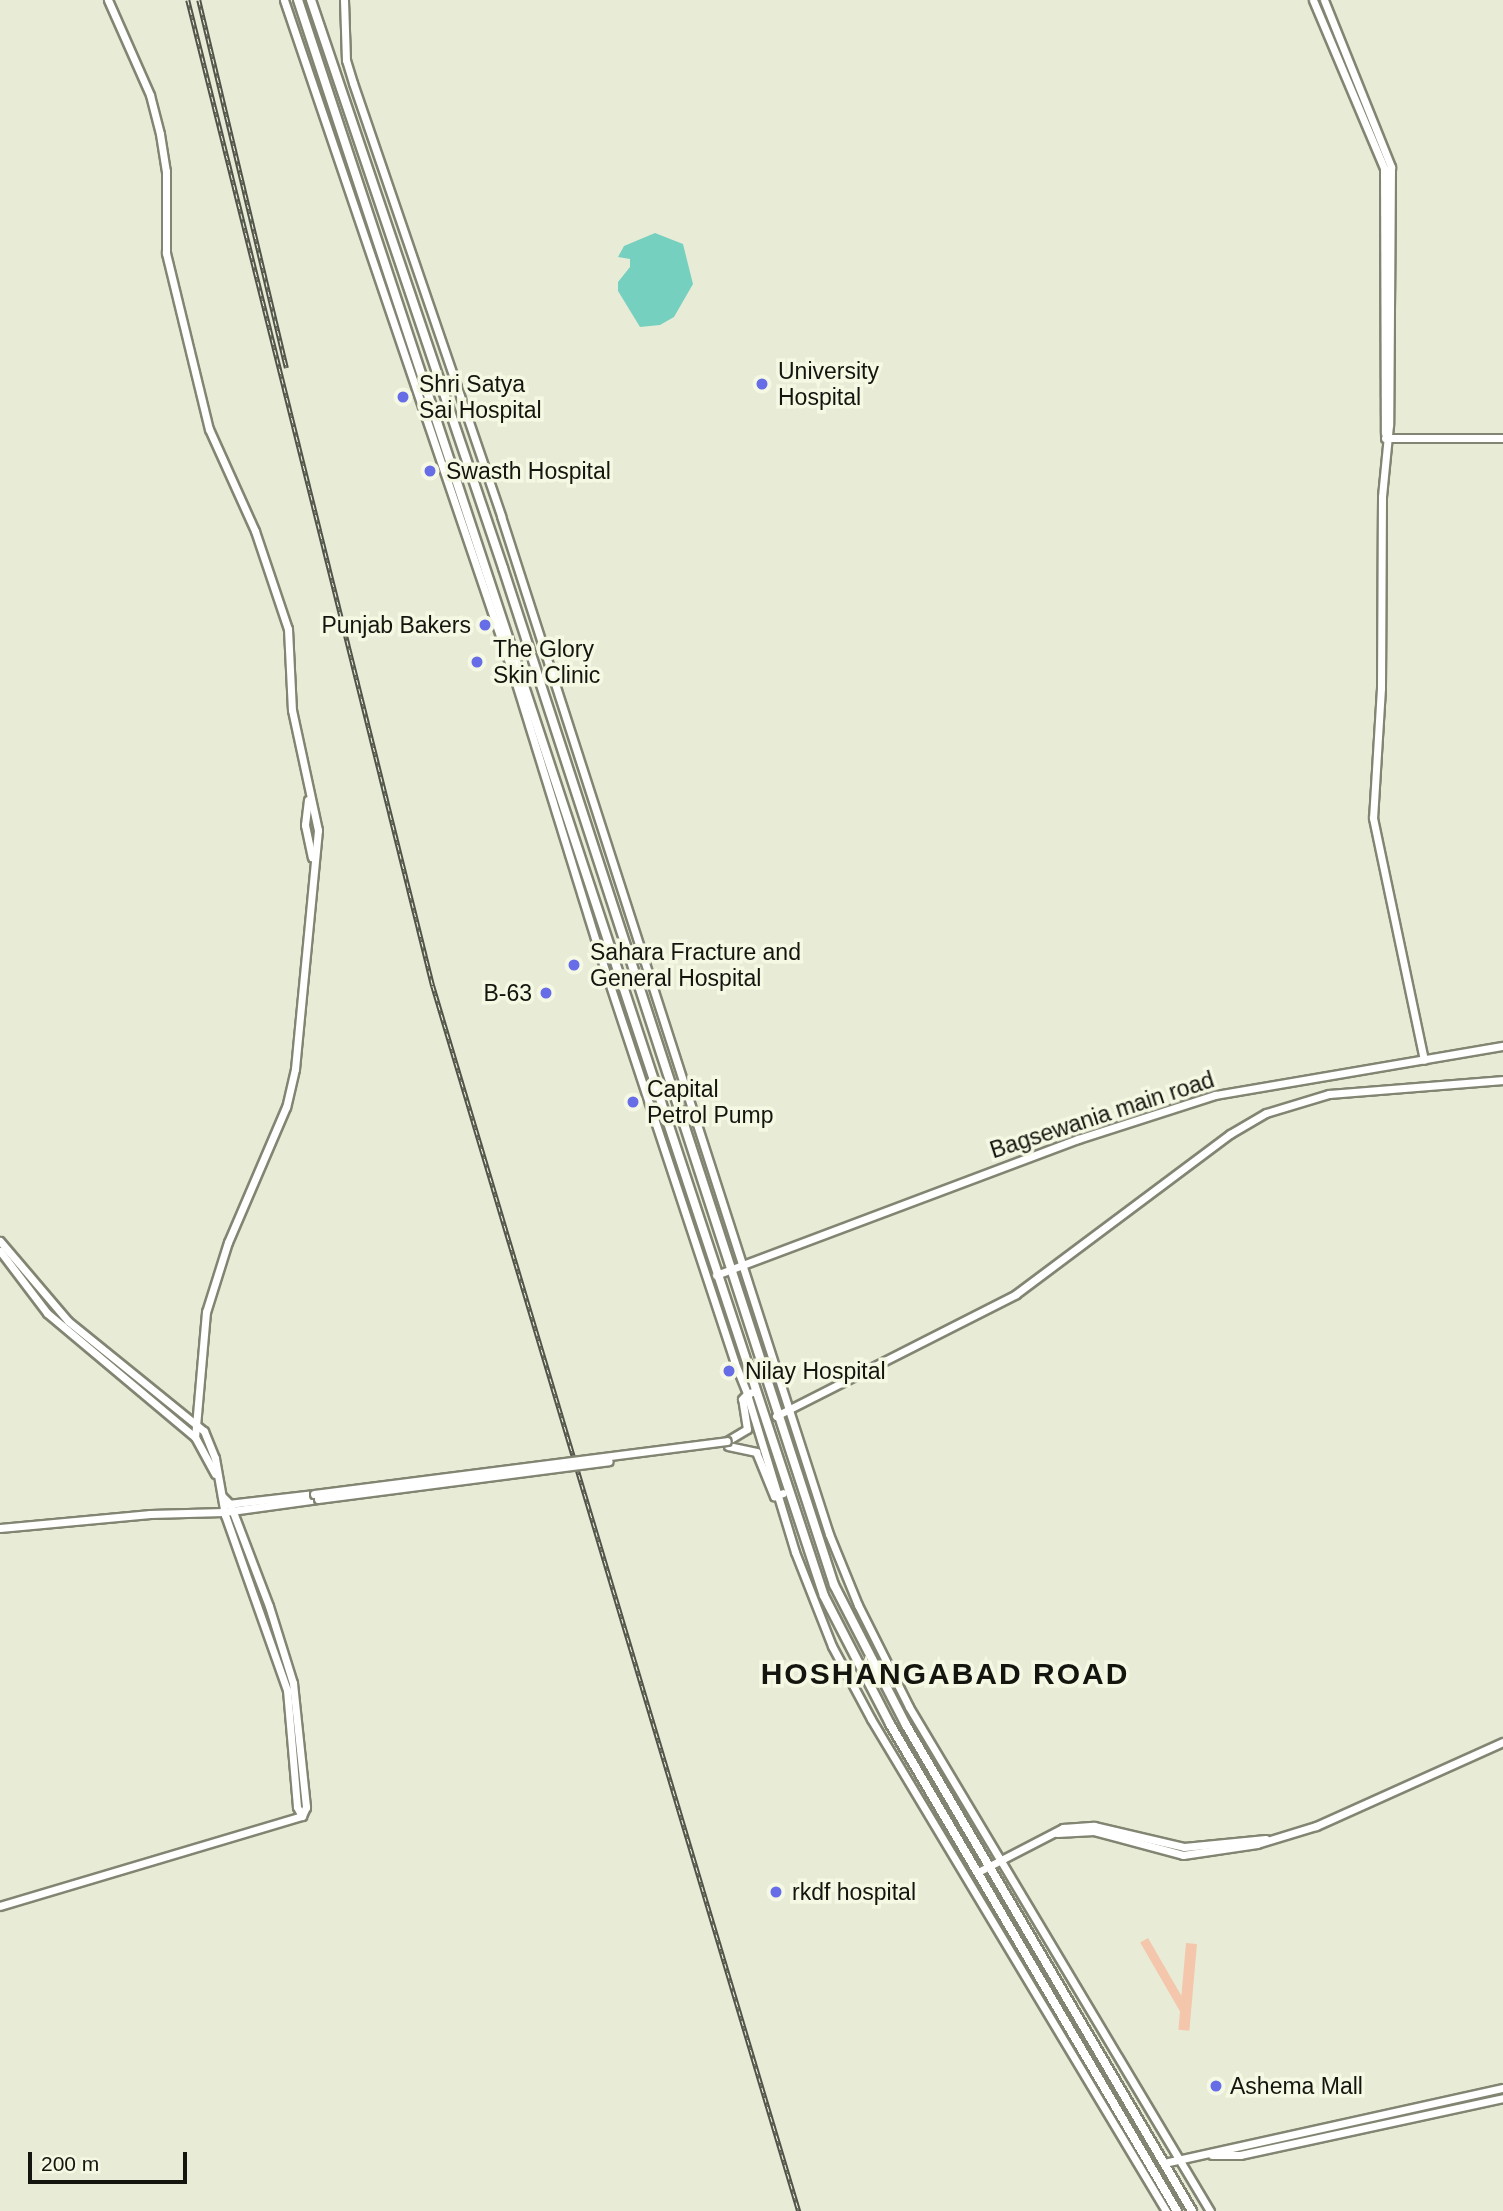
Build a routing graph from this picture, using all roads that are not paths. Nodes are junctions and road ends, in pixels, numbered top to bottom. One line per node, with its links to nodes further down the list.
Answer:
1 (108, 0): 10 (street)
2 (284, 0): 19 (street)
3 (298, 0): 20 (main road)
4 (311, 0): 18 (main road)
5 (344, 0): 17 (street)
6 (1312, 0): 8 (street)
7 (1324, 0): 8 (street)
8 (1385, 436): 9 (street); 13 (street)
9 (1503, 438)
10 (308, 796): 11 (street); 11 (street)
11 (313, 861): 24 (street)
12 (1503, 1046): 13 (street, Bagsewania main road)
13 (1424, 1060): 17 (street, Bagsewania main road)
14 (1503, 1080): 22 (street)
15 (0, 1241): 24 (street)
16 (0, 1251): 25 (street)
17 (741, 1265): 18 (street); 22 (street)
18 (729, 1271): 20 (street); 23 (main road)
19 (704, 1272): 20 (main road); 21 (street)
20 (715, 1272): 21 (main road)
21 (751, 1393): 26 (street); 28 (main road); 29 (street)
22 (789, 1409): 23 (street); 35 (street)
23 (776, 1416): 36 (main road)
24 (196, 1423): 25 (street); 27 (street)
25 (195, 1437): 27 (street)
26 (728, 1444): 29 (street); 30 (street, bridge)
27 (215, 1475): 30 (street)
28 (789, 1489): 29 (street); 33 (main road)
29 (777, 1495): 34 (street)
30 (225, 1508): 31 (street); 38 (street)
31 (0, 1528)
32 (1503, 1742): 35 (street)
33 (926, 1786): 34 (street); 37 (main road)
34 (914, 1791): 44 (street)
35 (1002, 1861): 36 (street); 42 (street)
36 (989, 1867): 37 (street); 43 (main road)
37 (978, 1872): 45 (main road)
38 (0, 1906)
39 (1503, 2088): 41 (street)
40 (1503, 2098): 41 (street)
41 (1208, 2155): 42 (street)
42 (1179, 2160): 43 (street); 47 (street)
43 (1164, 2163): 46 (main road)
44 (1166, 2211)
45 (1177, 2211)
46 (1192, 2211)
47 (1210, 2211)

